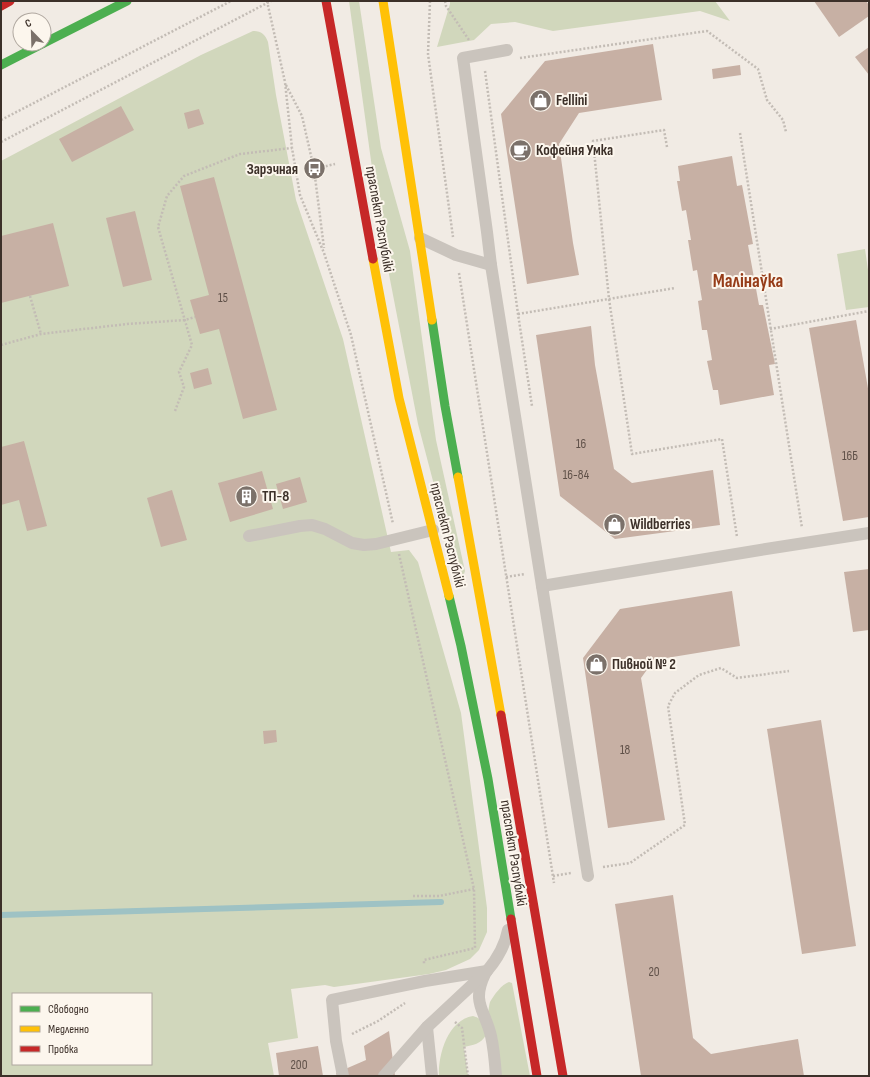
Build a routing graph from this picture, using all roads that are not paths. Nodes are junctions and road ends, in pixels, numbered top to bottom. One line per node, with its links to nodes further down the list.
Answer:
1 (10, 1): 5 (main road)
2 (127, 1): 6 (main road)
3 (326, 1): 12 (main road, праспект Рэспублікі)
4 (383, 1): 10 (main road, праспект Рэспублікі)
5 (1, 6)
6 (52, 38)
7 (26, 52): 9 (main road)
8 (511, 55): 11 (lane)
9 (1, 65)
10 (420, 238): 11 (lane); 25 (main road, праспект Рэспублікі)
11 (491, 265): 15 (lane)
12 (433, 530): 14 (lane); 17 (main road, праспект Рэспублікі)
13 (869, 534): 15 (lane)
14 (249, 536)
15 (542, 586): 16 (lane)
16 (588, 873)
17 (510, 917): 18 (lane); 24 (main road, праспект Рэспублікі)
18 (487, 971): 19 (lane); 20 (lane); 23 (lane)
19 (427, 1027): 21 (lane); 22 (lane)
20 (343, 1076)
21 (384, 1076)
22 (432, 1076)
23 (496, 1076)
24 (537, 1076)
25 (563, 1076)

